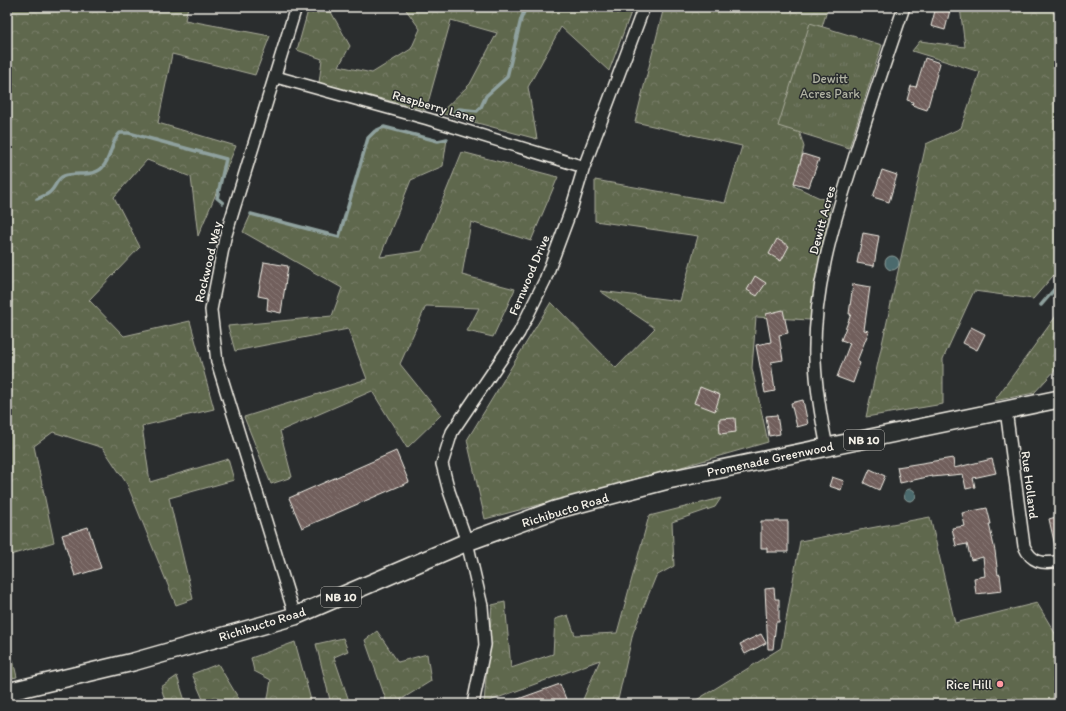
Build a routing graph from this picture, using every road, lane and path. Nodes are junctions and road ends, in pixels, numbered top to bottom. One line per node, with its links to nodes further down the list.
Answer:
1 (296, 7): 4 (street, Rockwood Way)
2 (644, 7): 5 (street, Fernwood Drive)
3 (904, 7): 8 (street, Dewitt Acres)
4 (276, 77): 5 (street, Raspberry Lane); 12 (street, Rockwood Way)
5 (584, 167): 10 (street, Fernwood Drive)
6 (1059, 399): 7 (main road, Promenade Greenwood / NB 10)
7 (1006, 410): 8 (main road, Promenade Greenwood / NB 10); 11 (street, Rue Holland)
8 (827, 447): 9 (main road, Promenade Greenwood / NB 10)
9 (668, 480): 10 (main road, Richibucto Road / NB 10)
10 (467, 542): 12 (main road, Richibucto Road / NB 10); 14 (street, Fernwood Drive)
11 (1059, 561)
12 (295, 616): 13 (main road, Richibucto Road / NB 10)
13 (7, 692)
14 (474, 704)

